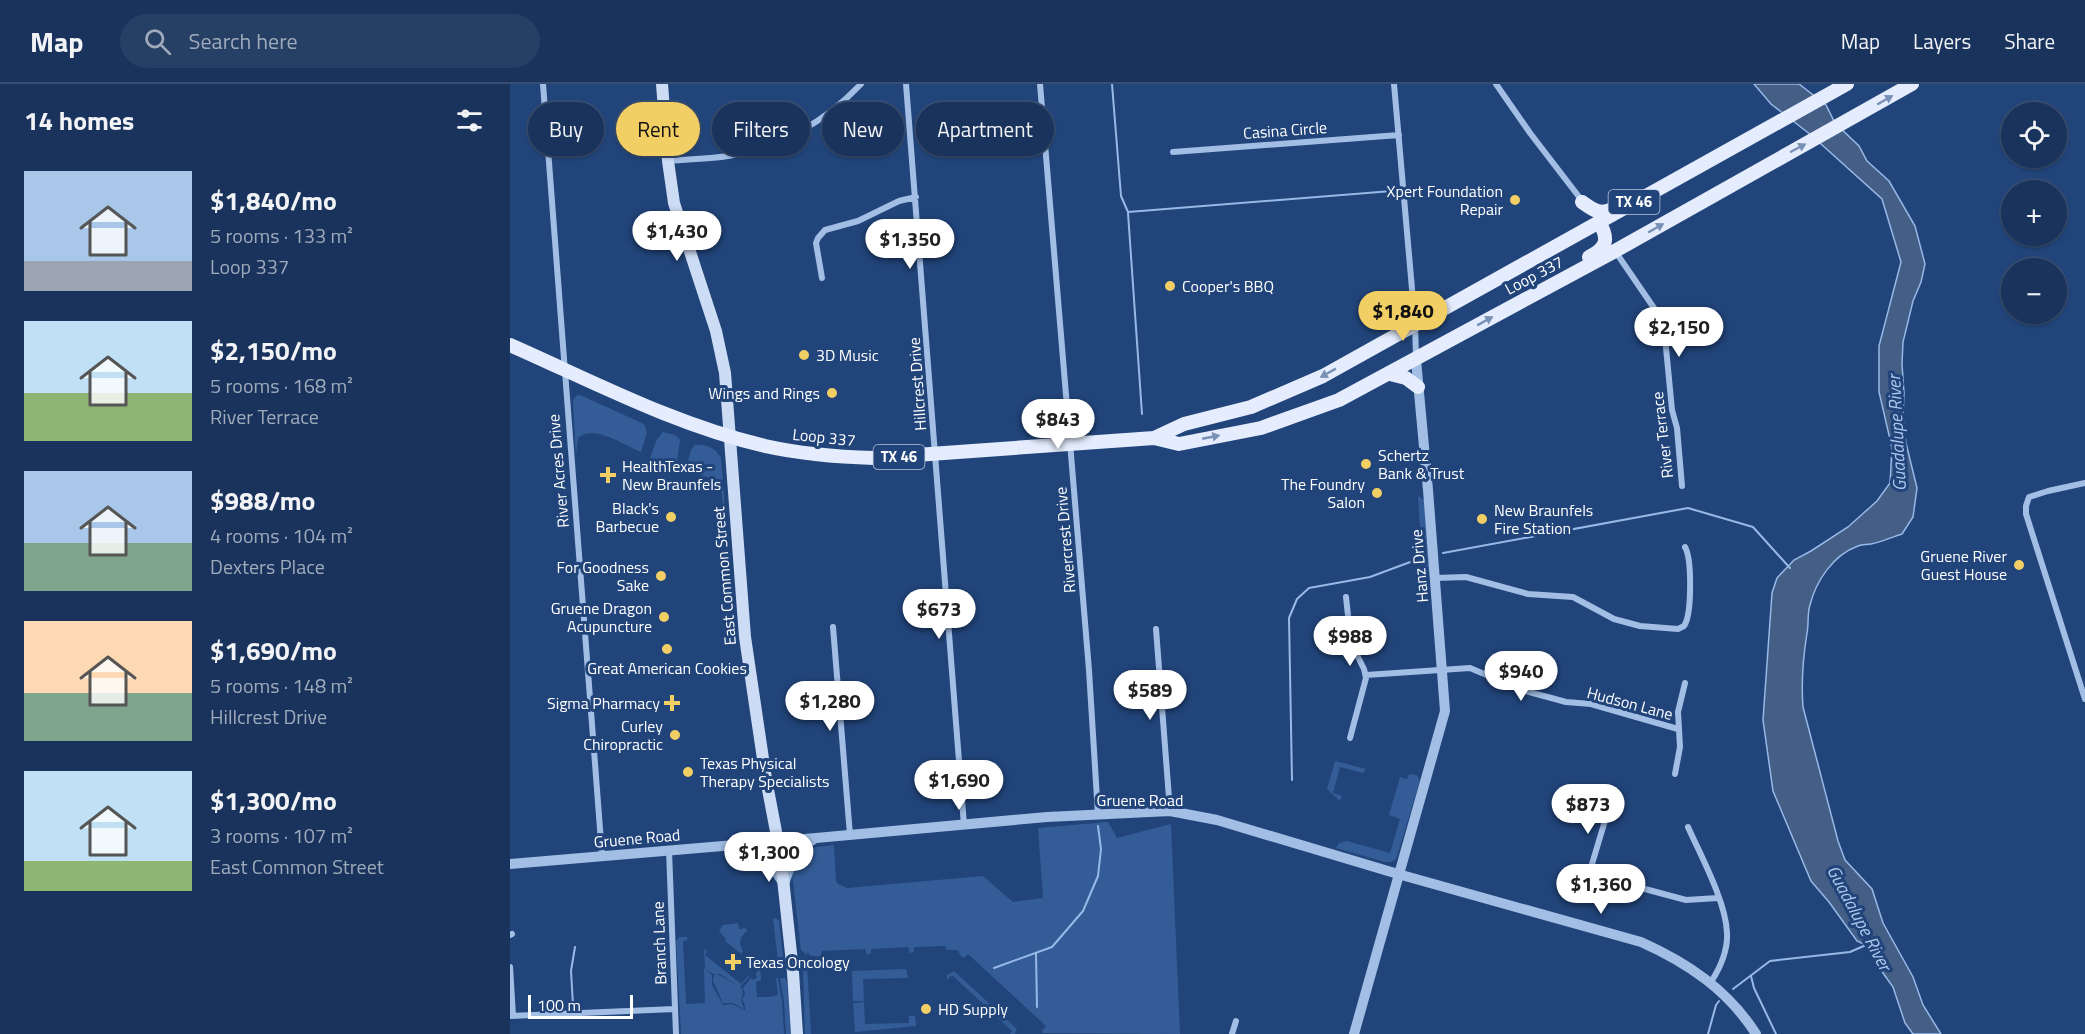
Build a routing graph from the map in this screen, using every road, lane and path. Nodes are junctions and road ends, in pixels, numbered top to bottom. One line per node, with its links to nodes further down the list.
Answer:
1 (543, 84): 24 (street, River Acres Drive)
2 (662, 84): 12 (main road, East Common Street)
3 (861, 84): 12 (street)
4 (906, 84): 14 (street, Hillcrest Drive)
5 (1040, 84): 29 (street, Rivercrest Drive)
6 (1394, 84): 10 (street, Hanz Drive)
7 (1497, 84): 15 (street)
8 (1911, 85): 18 (main road, Loop 337 / TX 46, one-way to 8)
9 (1842, 86): 13 (main road, Loop 337 / TX 46)
10 (1399, 135): 11 (street, Casina Circle); 21 (street, Hanz Drive)
11 (1173, 152)
12 (668, 161): 27 (main road, East Common Street)
13 (1672, 182): 15 (main road); 16 (main road, Loop 337 / TX 46)
14 (916, 197): 19 (street); 30 (street, Hillcrest Drive)
15 (1582, 202): 16 (street); 17 (main road)
16 (1599, 222): 17 (main road, Loop 337 / TX 46); 20 (main road)
17 (1581, 232): 21 (main road, Loop 337 / TX 46)
18 (1615, 251): 20 (main road, Loop 337 / TX 46); 32 (street, River Terrace)
19 (822, 278)
20 (1533, 294): 23 (main road, Loop 337 / TX 46, one-way to 20)
21 (1415, 323): 23 (street, Hanz Drive); 28 (main road, Loop 337 / TX 46, one-way to 28)
22 (510, 345): 24 (main road, Loop 337 / TX 46)
23 (1416, 360): 25 (main road, Loop 337 / TX 46); 26 (street, Hanz Drive)
24 (564, 369): 27 (main road, Loop 337 / TX 46); 55 (street, River Acres Drive)
25 (1390, 374): 26 (main road); 28 (main road, Loop 337 / TX 46, one-way to 25)
26 (1418, 387): 34 (street, Hanz Drive)
27 (729, 436): 30 (main road, Loop 337 / TX 46); 52 (main road, East Common Street)
28 (1154, 438): 29 (main road, Loop 337 / TX 46)
29 (1070, 445): 30 (main road, Loop 337 / TX 46); 47 (street, Rivercrest Drive)
30 (936, 453): 48 (street, Hillcrest Drive)
31 (2085, 483): 41 (street)
32 (1682, 486)
33 (1685, 547): 34 (street)
34 (1435, 578): 38 (street, Hanz Drive)
35 (1346, 597): 39 (street)
36 (833, 627): 50 (street)
37 (1156, 629): 46 (street)
38 (1442, 669): 39 (street, Hudson Lane); 42 (street, Hudson Lane); 57 (street, Hanz Drive)
39 (1366, 675): 43 (street)
40 (1685, 683): 42 (street)
41 (2085, 699)
42 (1678, 729): 44 (street)
43 (1350, 738)
44 (1675, 774)
45 (1610, 804): 59 (street)
46 (1170, 812): 47 (street, Gruene Road); 57 (street, Gruene Road)
47 (1098, 815): 48 (street, Gruene Road)
48 (964, 825): 50 (street, Gruene Road)
49 (1688, 826): 59 (street)
50 (850, 835): 51 (street, Gruene Road)
51 (816, 838): 52 (street, Gruene Road); 58 (street)
52 (778, 842): 53 (street, Gruene Road); 58 (main road, East Common Street)
53 (742, 845): 54 (street, Gruene Road); 58 (street)
54 (669, 850): 55 (street, Gruene Road); 62 (street, Branch Lane)
55 (602, 855): 56 (street, Gruene Road)
56 (510, 864)
57 (1398, 874): 61 (street, Gruene Road); 68 (street, Hanz Drive)
58 (784, 885): 66 (main road, East Common Street)
59 (1718, 898): 61 (street)
60 (510, 967): 63 (street)
61 (1711, 982): 69 (street, Gruene Road)
62 (675, 1009): 63 (street); 65 (street, Branch Lane)
63 (512, 1016)
64 (1236, 1021): 67 (street)
65 (676, 1034)
66 (797, 1034)
67 (1232, 1034)
68 (1353, 1034)
69 (1756, 1034)

